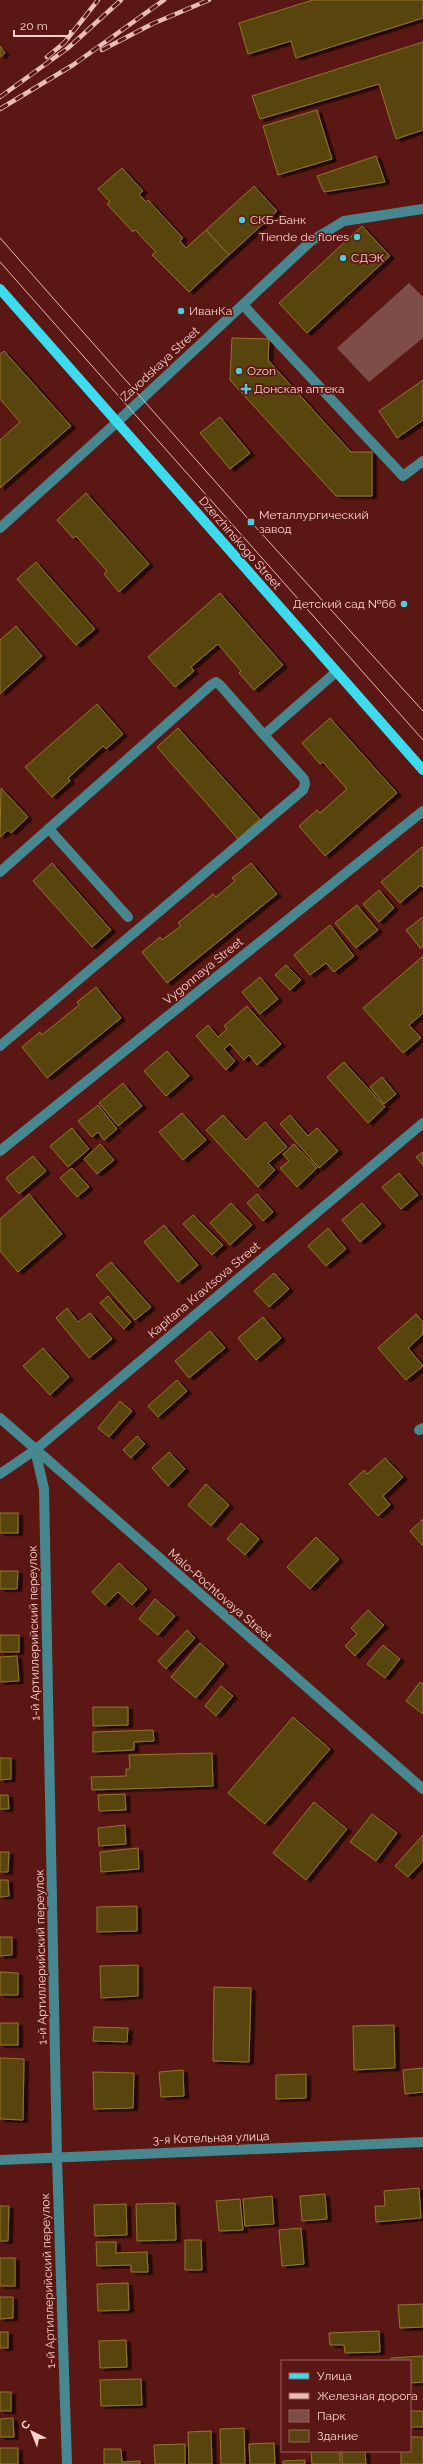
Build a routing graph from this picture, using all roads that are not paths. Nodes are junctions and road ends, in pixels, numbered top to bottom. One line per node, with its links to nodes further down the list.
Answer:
1 (423, 209): 3 (street, Zavodskaya Street)
2 (0, 289): 4 (main road, Dzerzhinskogo Street)
3 (243, 304): 4 (street, Zavodskaya Street); 5 (street)
4 (116, 423): 6 (street); 7 (main road, Dzerzhinskogo Street)
5 (423, 461)
6 (0, 528)
7 (336, 672): 8 (street); 9 (main road, Dzerzhinskogo Street)
8 (264, 735): 11 (street); 14 (street)
9 (423, 770)
10 (423, 811): 16 (street, Vygonnaya Street)
11 (49, 829): 12 (street); 13 (street)
12 (0, 872)
13 (128, 917)
14 (0, 1046)
15 (423, 1123): 18 (street, Kapitana Kravtsova Street)
16 (0, 1151)
17 (0, 1418): 18 (street, Malo-Pochtovaya Street)
18 (35, 1450): 19 (street, Kapitana Kravtsova Street); 20 (street, Malo-Pochtovaya Street); 22 (street, 1-й Артиллерийский переулок)
19 (0, 1474)
20 (423, 1790)
21 (423, 2142): 22 (street, 3-я Котельная улица)
22 (57, 2158): 23 (street, 3-я Котельная улица); 24 (street, 1-й Артиллерийский переулок)
23 (0, 2160)
24 (67, 2464)

